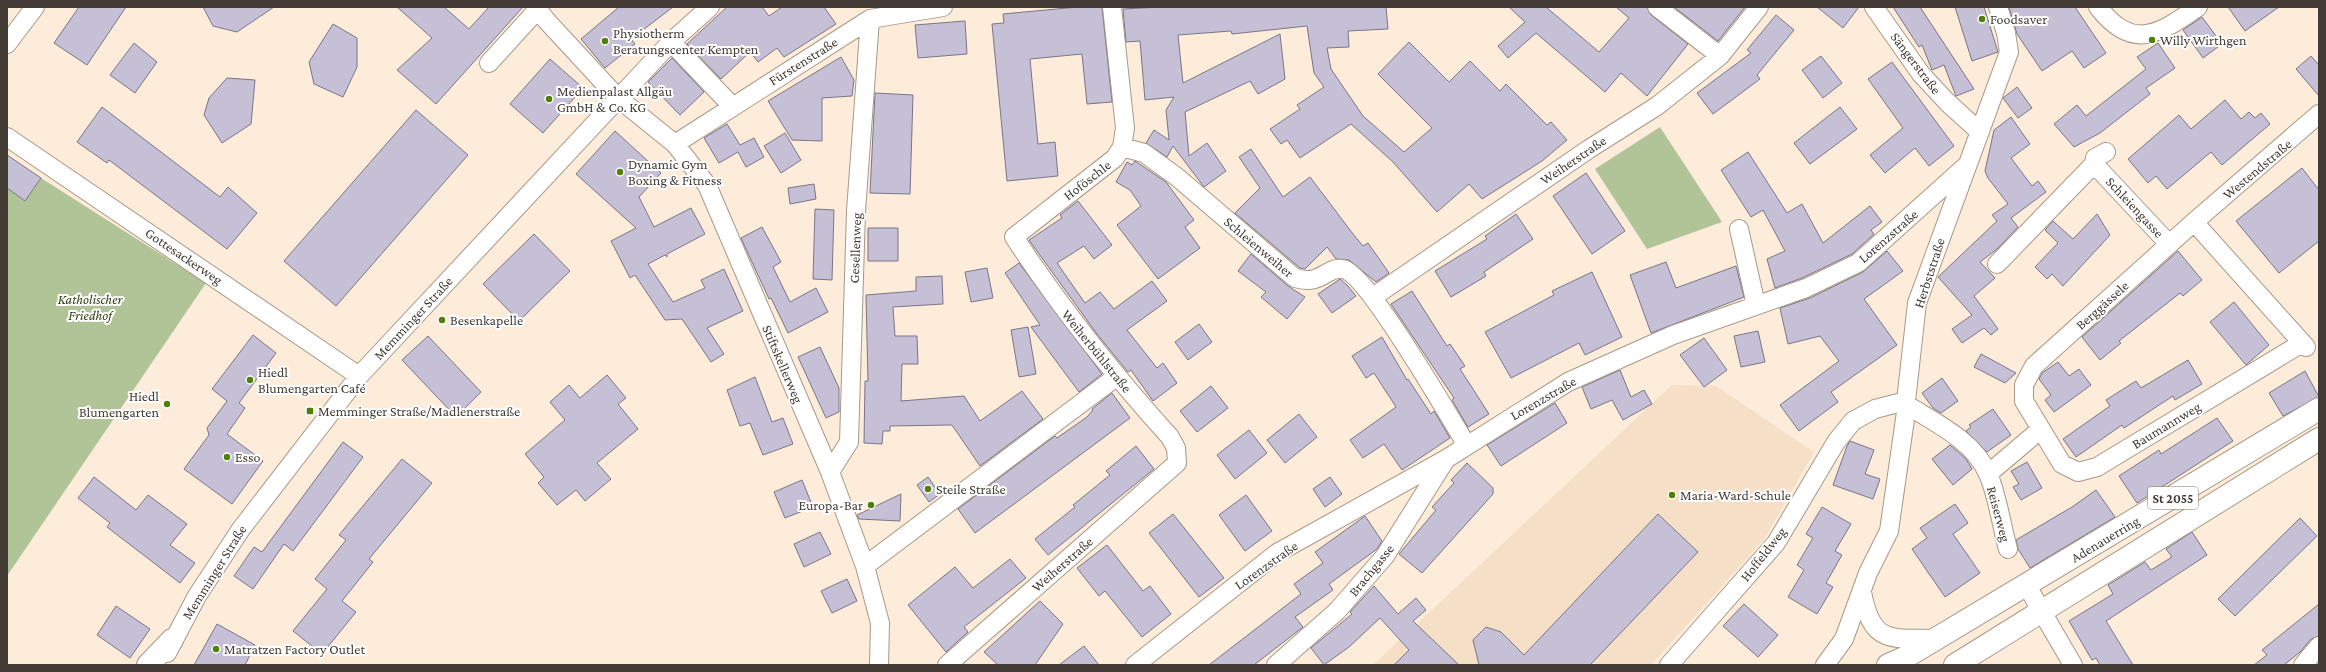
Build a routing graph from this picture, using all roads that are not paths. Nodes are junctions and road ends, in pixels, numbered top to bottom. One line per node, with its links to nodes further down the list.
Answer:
1 (35, 7): 14 (street)
2 (710, 7): 13 (street, Memminger Straße)
3 (943, 7): 12 (street, Fürstenstraße)
4 (1112, 7): 23 (street, Hoföschle)
5 (1657, 7): 15 (street)
6 (1874, 7): 20 (street, Sängerstraße)
7 (1998, 7): 20 (street, Herbststraße)
8 (2098, 7): 9 (street)
9 (2198, 7)
10 (537, 8): 16 (street); 17 (street, Stiftskellerweg)
11 (1757, 8): 15 (street, Weiherstraße)
12 (870, 19): 18 (street, Fürstenstraße); 41 (street, Gesellenweg)
13 (671, 42): 17 (street, Memminger Straße); 18 (street)
14 (7, 44)
15 (1720, 56): 30 (street, Weiherstraße)
16 (489, 63)
17 (618, 98): 22 (street, Stiftskellerweg); 32 (street, Memminger Straße)
18 (732, 106): 22 (street, Fürstenstraße)
19 (2319, 114): 25 (street, Westendstraße)
20 (1980, 132): 24 (street, Herbststraße)
21 (7, 137): 32 (street, Gottesackerweg)
22 (675, 144): 41 (street, Stiftskellerweg)
23 (1122, 147): 27 (street, Hoföschle); 30 (street, Schleienweiher)
24 (1966, 166): 31 (street, Lorenzstraße); 34 (street, Herbststraße)
25 (2194, 222): 28 (street, Schleiengasse); 36 (street, Baumannweg)
26 (1739, 229): 31 (street)
27 (1014, 237): 33 (street, Weiherbühlstraße)
28 (2169, 244): 29 (street, Schleiengasse); 36 (street, Berggässele)
29 (1996, 264)
30 (1373, 297): 38 (street, Schleienweiher)
31 (1756, 305): 38 (street, Lorenzstraße)
32 (359, 376): 49 (street, Memminger Straße)
33 (1116, 377): 40 (street, Weiherbühlstraße); 44 (street)
34 (1906, 403): 42 (street); 46 (street, Herbststraße); 58 (street, Hoffeldweg)
35 (2319, 410): 45 (main road, Adenauerring / St 2055)
36 (2040, 430): 42 (street, Reiserweg)
37 (2319, 439): 47 (main road, Adenauerring / St 2055)
38 (1466, 444): 39 (street, Lorenzstraße)
39 (1446, 458): 56 (street, Lorenzstraße); 57 (street, Brachgasse)
40 (1177, 463): 55 (street, Weiherstraße)
41 (830, 472): 44 (street, Stiftskellerweg)
42 (1988, 474): 43 (street, Reiserweg)
43 (2008, 549)
44 (865, 566): 54 (street, Stiftskellerweg)
45 (2027, 586): 47 (street); 48 (main road, Adenauerring / St 2055)
46 (1862, 592): 48 (street); 59 (street, Herbststraße)
47 (2041, 612): 61 (main road, Adenauerring / St 2055); 62 (street)
48 (1937, 639): 60 (main road, Adenauerring / St 2055)
49 (172, 640): 51 (main road); 52 (street, Memminger Straße); 53 (street)
50 (2319, 646): 63 (street)
51 (148, 665)
52 (163, 665)
53 (172, 665)
54 (879, 665)
55 (947, 665)
56 (1135, 665)
57 (1276, 665)
58 (1669, 665)
59 (1825, 665)
60 (1888, 665)
61 (1955, 665)
62 (2073, 665)
63 (2303, 665)

